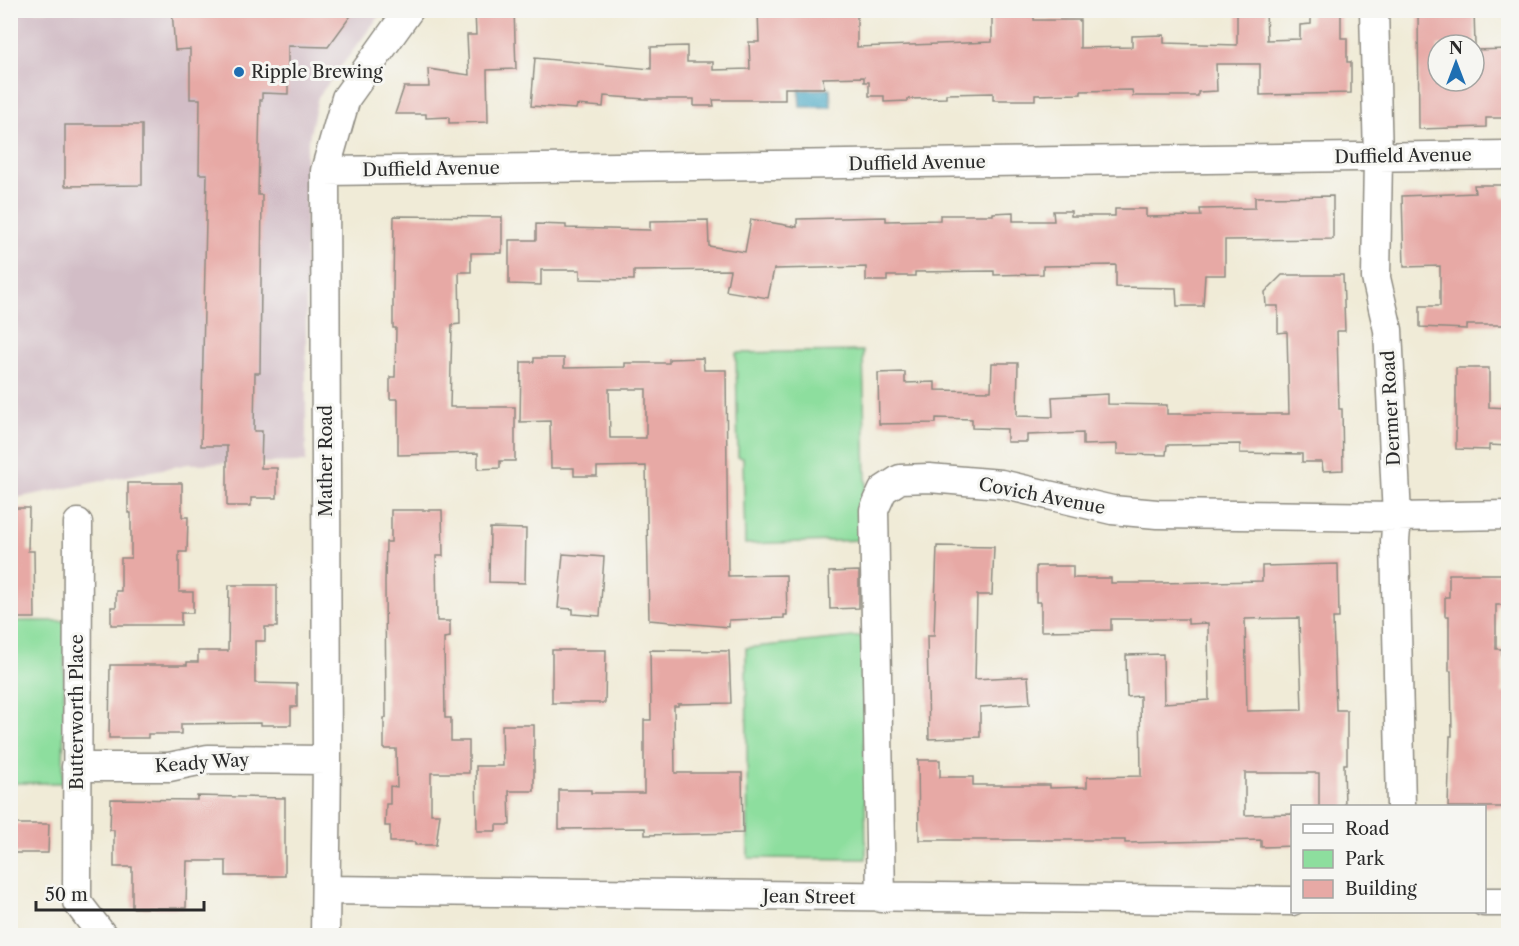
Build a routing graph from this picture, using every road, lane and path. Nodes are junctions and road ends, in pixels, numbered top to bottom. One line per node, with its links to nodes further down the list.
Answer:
1 (409, 10): 5 (street, Mather Road)
2 (1374, 10): 4 (street, Dermer Road)
3 (1509, 155): 4 (street, Duffield Avenue)
4 (1378, 157): 5 (street, Duffield Avenue); 7 (street, Dermer Road)
5 (325, 171): 9 (street, Mather Road)
6 (1509, 515): 7 (street, Covich Avenue)
7 (1397, 517): 11 (street, Dermer Road); 13 (street, Covich Avenue)
8 (78, 523): 10 (street, Butterworth Place)
9 (327, 760): 10 (street, Keady Way); 12 (street, Mather Road)
10 (76, 767): 17 (street, Butterworth Place)
11 (1401, 805)
12 (326, 890): 13 (street, Jean Street); 18 (street, Mather Road)
13 (881, 898): 14 (street, Jean Street)
14 (1291, 901)
15 (1486, 902): 16 (street)
16 (1509, 902)
17 (103, 936)
18 (325, 936)

